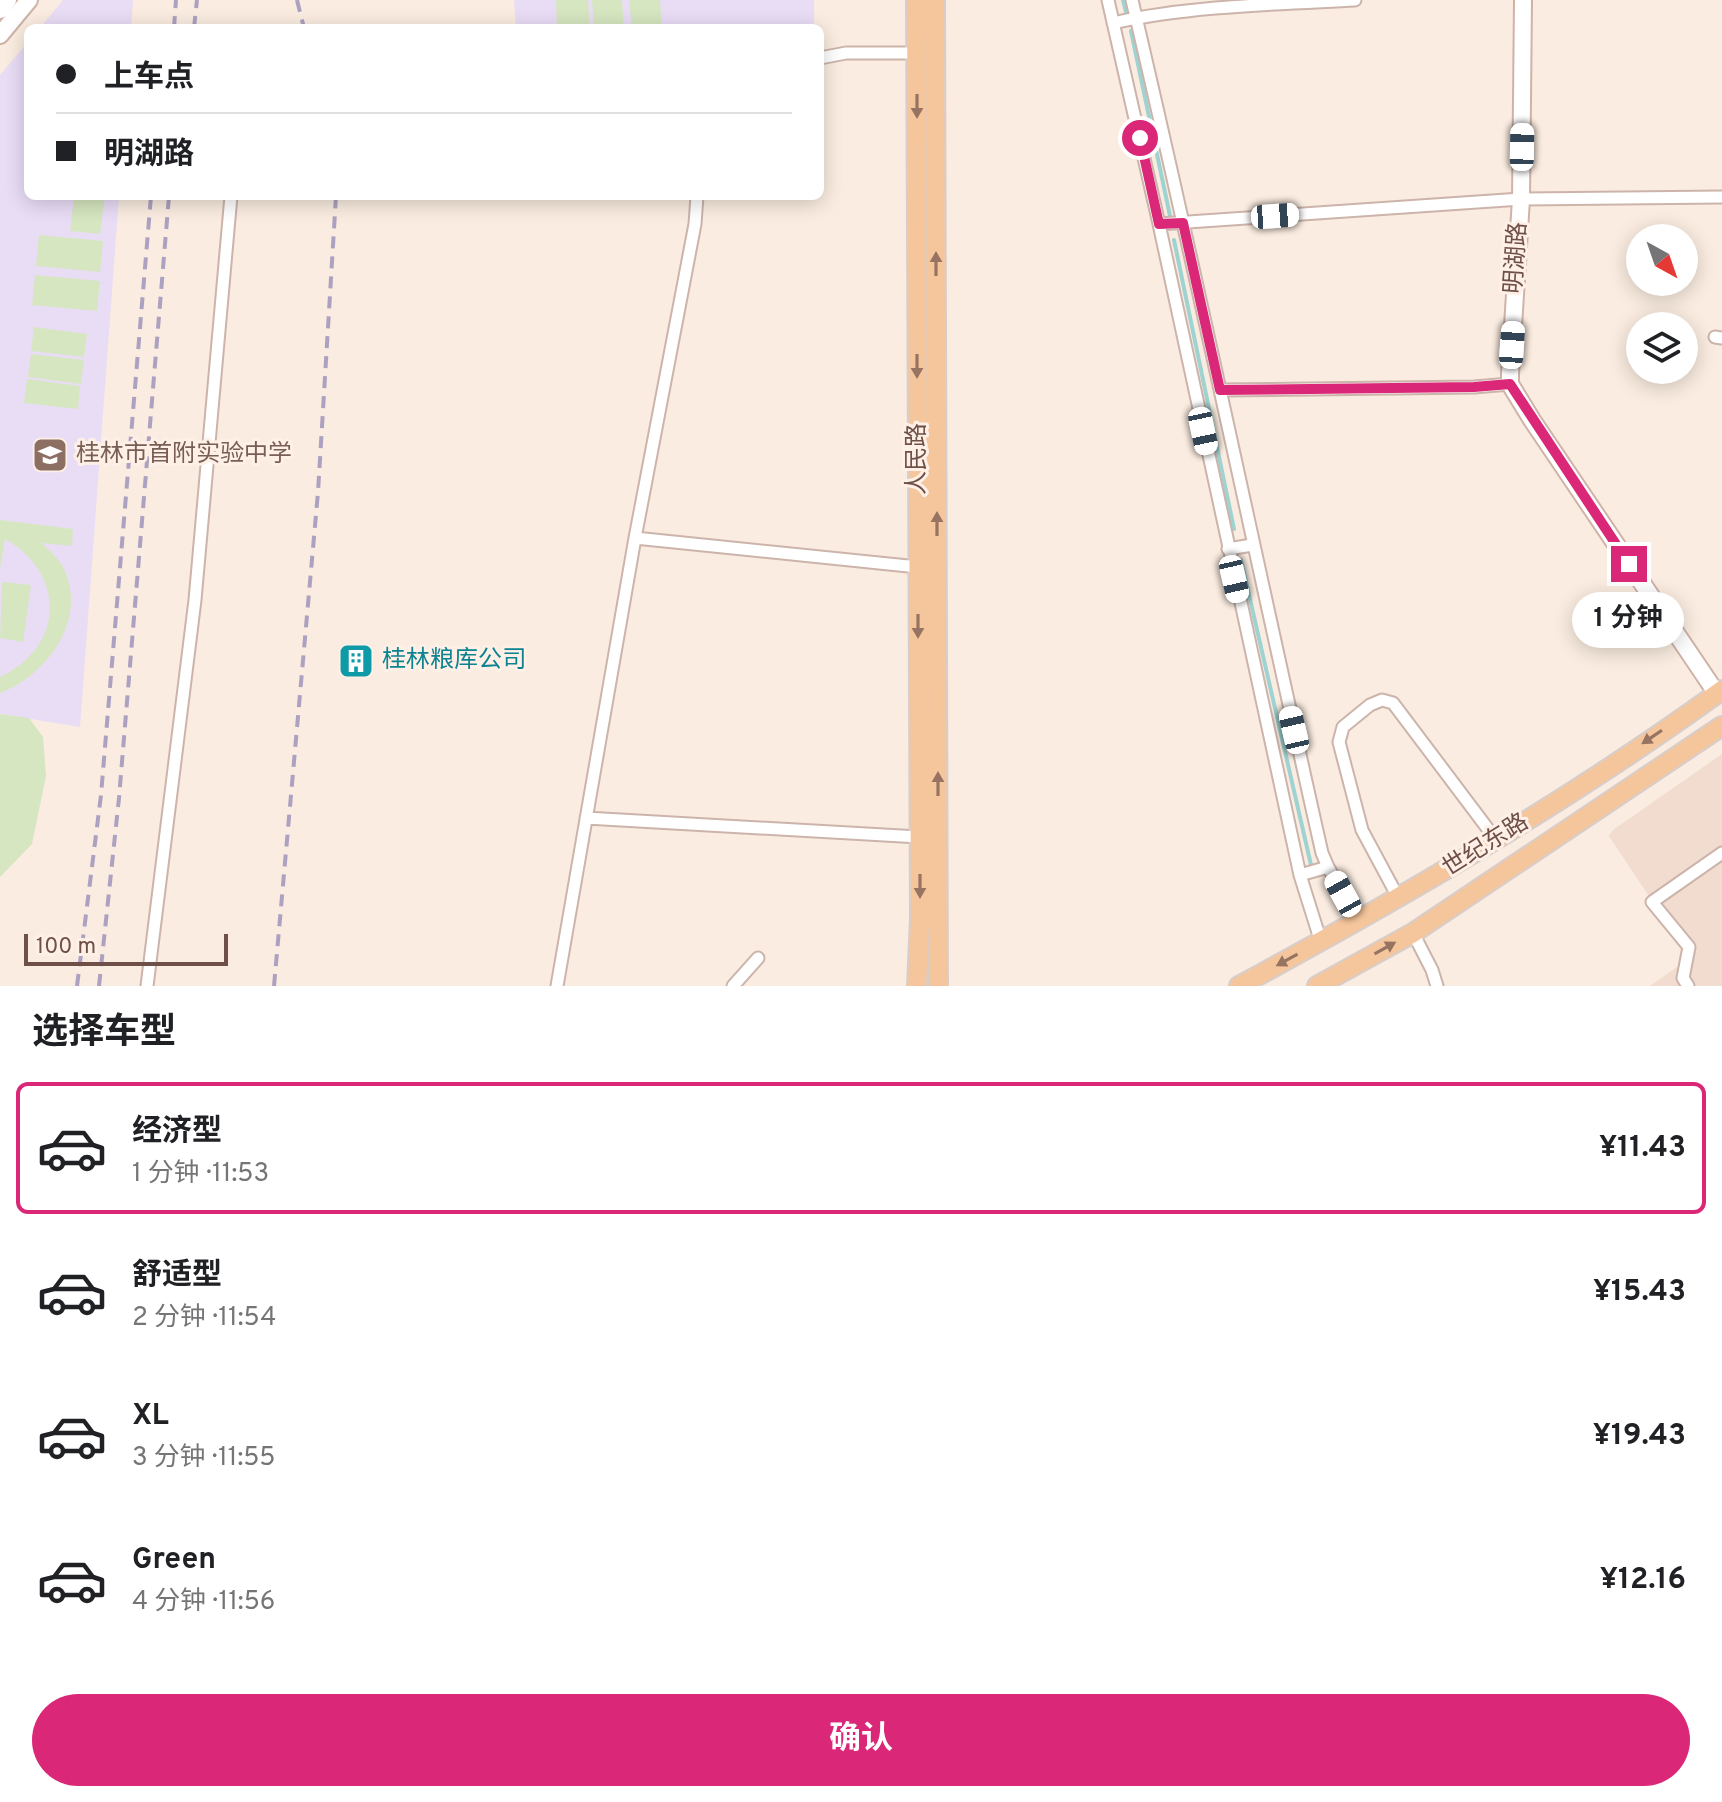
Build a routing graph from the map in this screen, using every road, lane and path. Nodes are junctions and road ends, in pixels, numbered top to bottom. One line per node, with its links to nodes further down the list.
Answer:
1 (916, 0): 12 (main road, 人民路)
2 (935, 0): 35 (main road, 人民路, one-way to 2)
3 (1108, 0): 10 (street)
4 (1132, 0): 9 (street)
5 (1355, 0): 9 (street)
6 (1523, 0): 15 (street, 明湖路)
7 (20, 3): 8 (street); 11 (street)
8 (0, 10)
9 (1136, 18): 10 (street); 18 (street)
10 (1113, 23): 19 (street)
11 (0, 35)
12 (916, 53): 13 (street); 25 (main road, 人民路, one-way to 25)
13 (824, 57)
14 (1722, 197): 15 (street)
15 (1521, 199): 18 (street); 20 (street, 明湖路)
16 (231, 200): 40 (street)
17 (697, 200): 22 (street)
18 (1183, 223): 19 (street); 21 (street)
19 (1159, 224): 24 (street)
20 (1510, 384): 21 (street); 26 (street)
21 (1220, 390): 23 (street)
22 (635, 538): 25 (street); 28 (street)
23 (1252, 545): 24 (street); 32 (street)
24 (1228, 549): 33 (street)
25 (918, 567): 29 (main road, 人民路, one-way to 29)
26 (1720, 695): 30 (main road, 世纪东路, one-way to 30)
27 (1722, 726): 37 (main road, 世纪东路)
28 (586, 818): 29 (street); 41 (street)
29 (919, 837): 35 (main road, 人民路, one-way to 35)
30 (1497, 841): 34 (main road, 世纪东路); 34 (street)
31 (1722, 853): 48 (street)
32 (1328, 867): 33 (street); 36 (street)
33 (1300, 875): 38 (street)
34 (1399, 899): 36 (main road, 世纪东路)
35 (929, 918): 43 (main road); 44 (main road)
36 (1363, 919): 38 (main road, 世纪东路)
37 (1413, 933): 46 (main road, 世纪东路, one-way to 37); 47 (street)
38 (1321, 942): 45 (main road, 世纪东路, one-way to 45)
39 (758, 958): 42 (street)
40 (147, 986)
41 (557, 986)
42 (733, 986)
43 (917, 986)
44 (938, 986)
45 (1239, 986)
46 (1317, 986)
47 (1437, 986)
48 (1688, 986)

